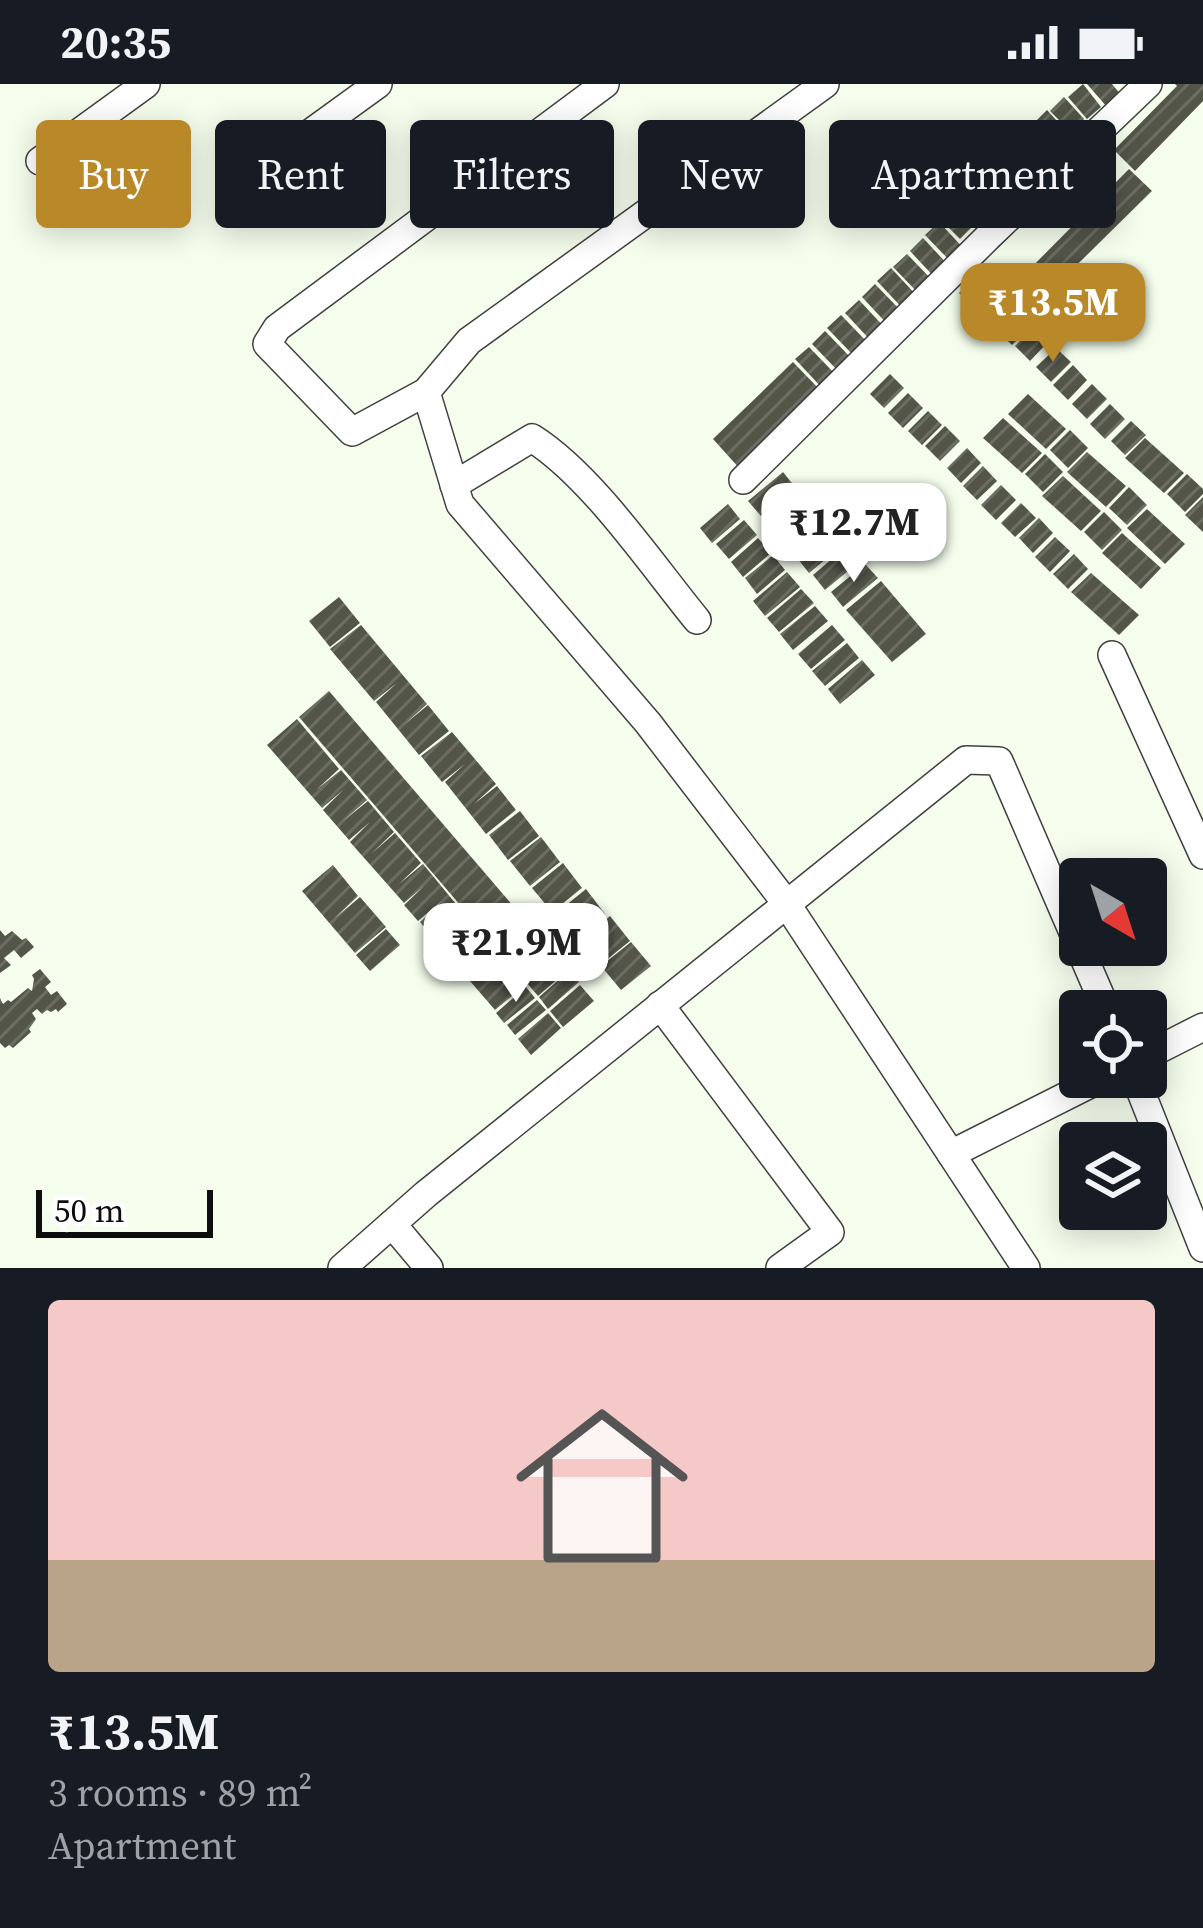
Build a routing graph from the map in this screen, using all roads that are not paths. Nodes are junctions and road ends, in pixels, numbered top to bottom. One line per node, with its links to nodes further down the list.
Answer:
1 (146, 84): 6 (street)
2 (378, 84): 7 (street)
3 (605, 84): 8 (street)
4 (825, 84): 8 (street)
5 (1148, 84): 9 (street)
6 (96, 120)
7 (328, 120)
8 (426, 392): 10 (street)
9 (742, 480)
10 (454, 485): 11 (street); 14 (street)
11 (698, 620)
12 (1112, 655): 13 (street)
13 (1203, 855)
14 (786, 903): 15 (street); 16 (street); 21 (street)
15 (1098, 990)
16 (660, 1005): 22 (street); 26 (street)
17 (1203, 1027): 18 (street)
18 (1167, 1045)
19 (1063, 1098): 21 (street)
20 (1143, 1098): 23 (street)
21 (952, 1154): 27 (street)
22 (392, 1224): 24 (street); 25 (street)
23 (1203, 1248)
24 (342, 1268)
25 (429, 1268)
26 (780, 1268)
27 (1026, 1268)

